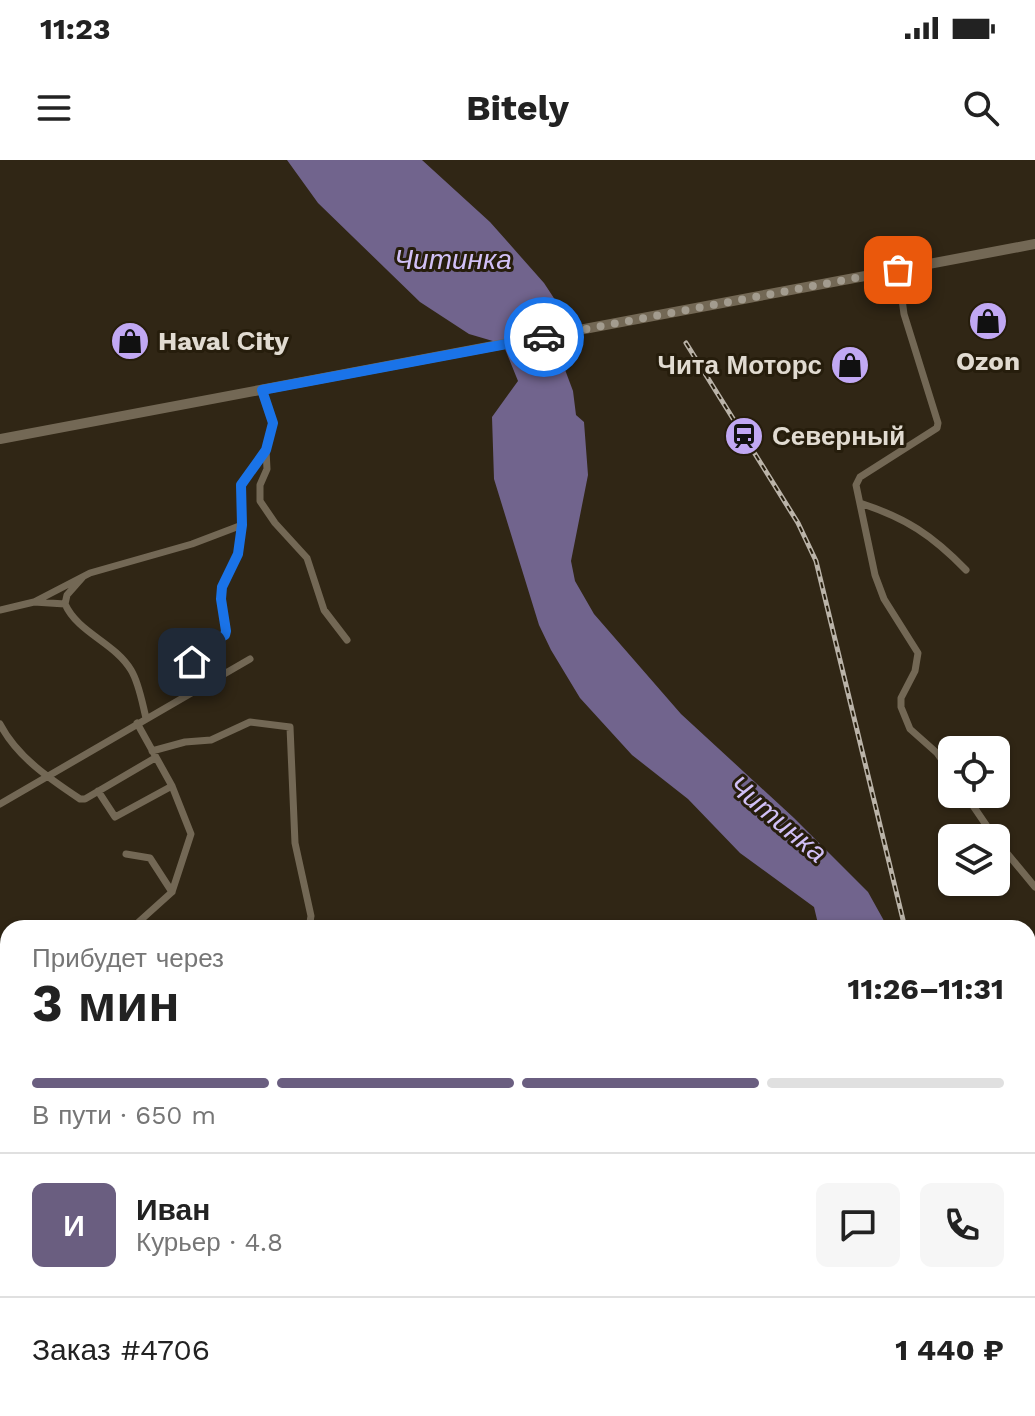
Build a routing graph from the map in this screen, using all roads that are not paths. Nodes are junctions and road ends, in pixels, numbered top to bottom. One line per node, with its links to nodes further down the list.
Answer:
1 (1035, 244): 2 (main road)
2 (898, 270): 3 (main road); 6 (street)
3 (262, 390): 4 (main road); 5 (street)
4 (0, 439)
5 (266, 450): 7 (street); 13 (street)
6 (860, 503): 8 (street); 19 (street)
7 (242, 525): 9 (street); 15 (street)
8 (966, 570)
9 (84, 576): 10 (street); 11 (street)
10 (34, 602): 11 (street); 12 (street)
11 (65, 604): 16 (street)
12 (0, 610)
13 (347, 640)
14 (250, 659): 15 (street)
15 (204, 686): 16 (street)
16 (146, 718): 17 (street)
17 (137, 723): 20 (street); 21 (street)
18 (0, 724): 21 (street)
19 (938, 754)
20 (153, 755): 22 (street); 23 (street); 30 (street)
21 (48, 777): 23 (street); 24 (street)
22 (172, 786): 23 (street); 28 (street)
23 (98, 791)
24 (0, 804)
25 (126, 854): 28 (street)
26 (1010, 857): 27 (street)
27 (1035, 887)
28 (172, 892): 29 (street)
29 (141, 920)
30 (310, 920)

